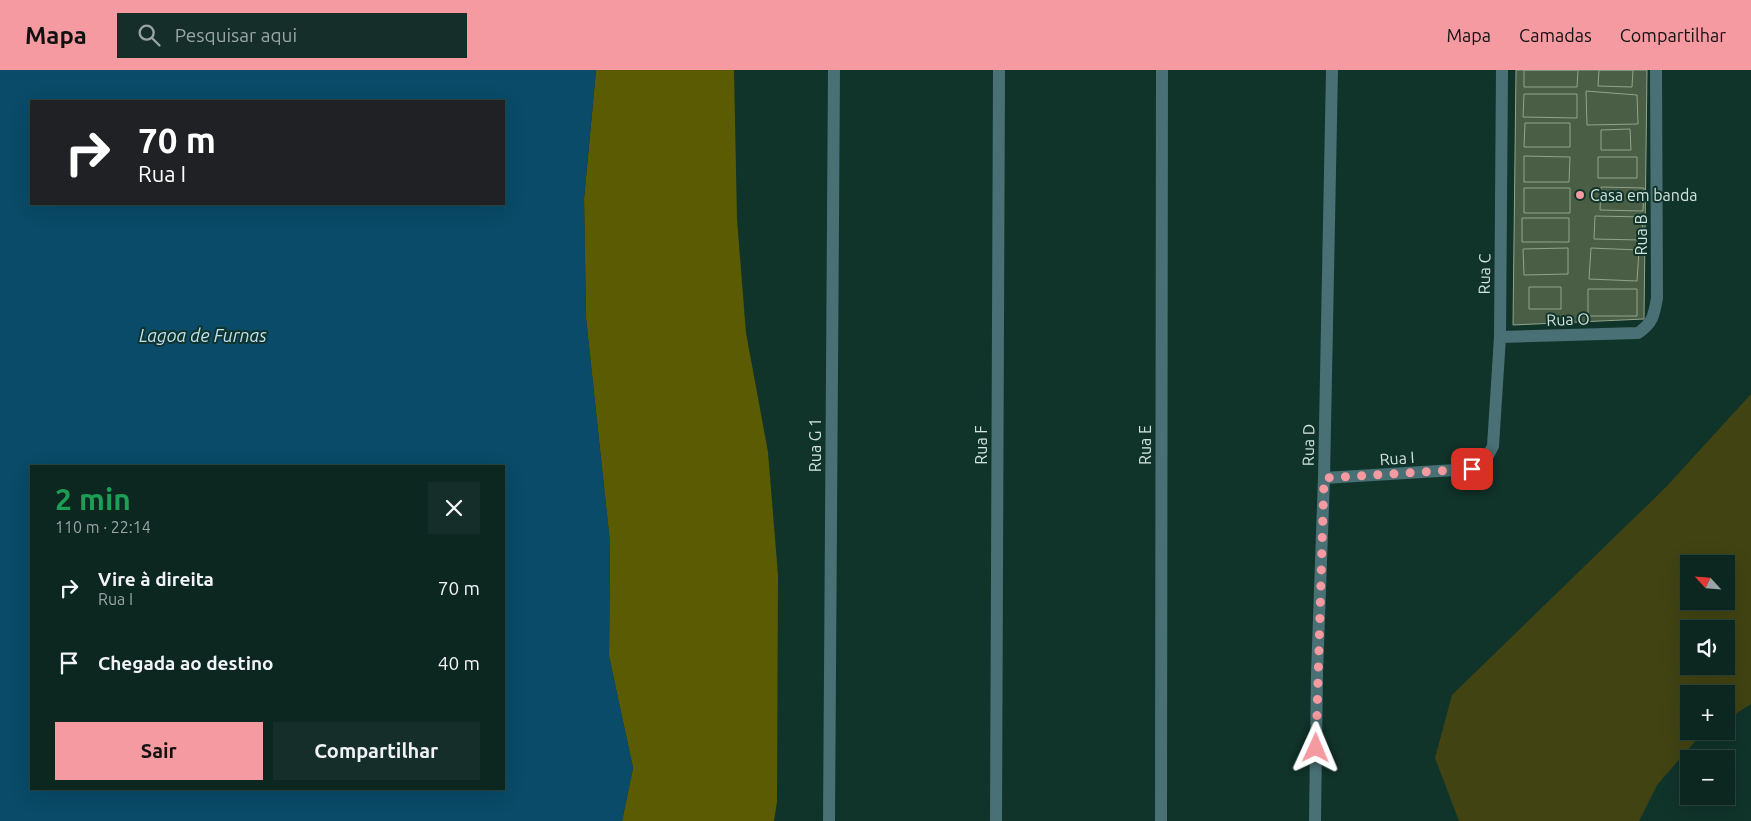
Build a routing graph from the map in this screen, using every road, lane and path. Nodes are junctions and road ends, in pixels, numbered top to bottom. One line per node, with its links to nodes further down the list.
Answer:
1 (834, 70): 11 (street, Rua G 1)
2 (999, 70): 12 (street, Rua F)
3 (1162, 70): 13 (street, Rua E)
4 (1332, 70): 10 (street, Rua D)
5 (1502, 70): 8 (street, Rua C)
6 (1656, 70): 7 (street, Rua B)
7 (1638, 333): 8 (street, Rua O)
8 (1500, 337): 9 (street, Rua C)
9 (1472, 469): 10 (street, Rua I)
10 (1324, 478): 14 (street, Rua D)
11 (829, 821)
12 (996, 821)
13 (1161, 821)
14 (1315, 821)

